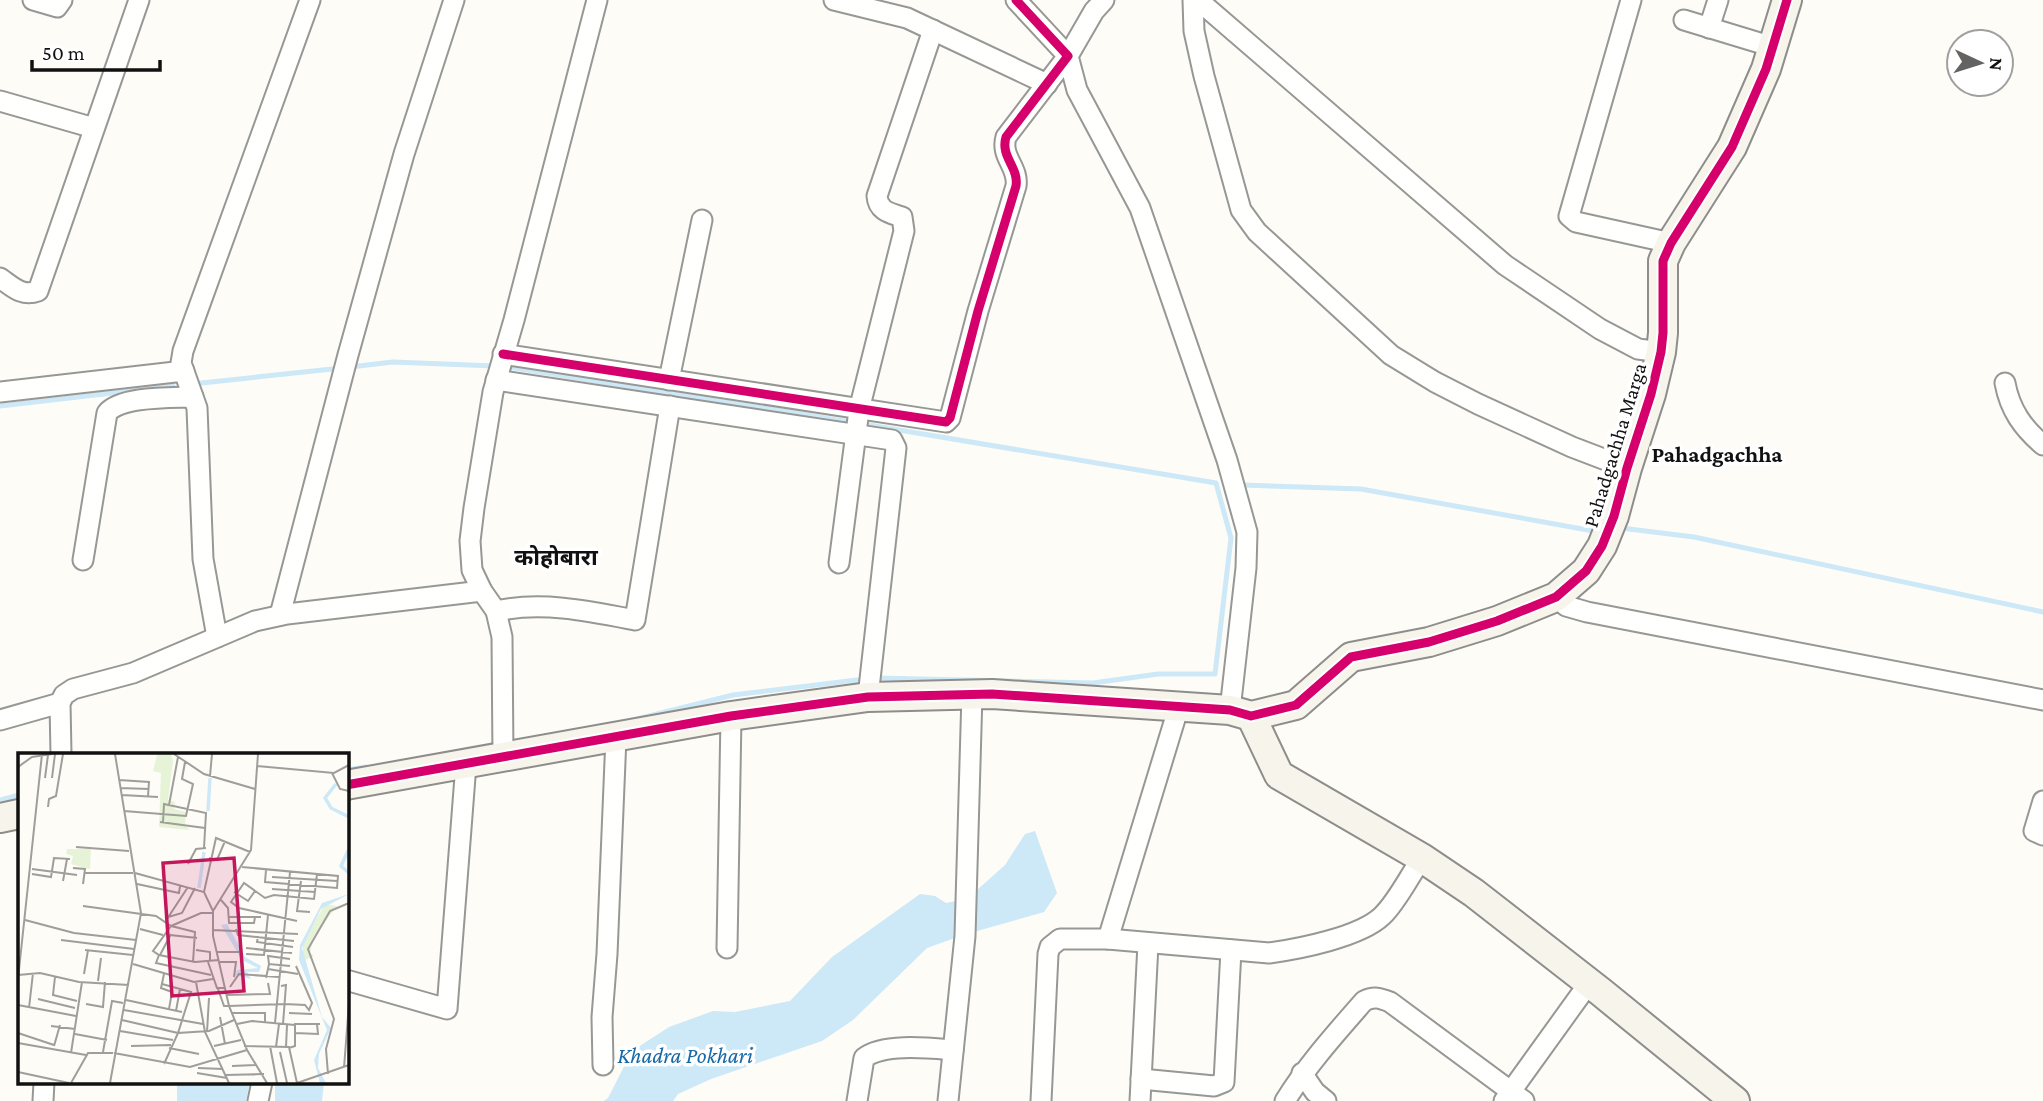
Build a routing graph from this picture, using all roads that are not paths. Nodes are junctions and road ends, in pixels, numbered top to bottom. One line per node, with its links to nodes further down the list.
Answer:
1 (33, 0): 2 (street)
2 (62, 0)
3 (139, 0): 22 (street)
4 (310, 0): 28 (street)
5 (454, 0): 44 (street)
6 (597, 0): 27 (street)
7 (834, 0): 17 (street)
8 (1016, 0): 19 (street)
9 (1104, 0): 19 (street)
10 (1192, 0): 38 (street)
11 (1198, 0): 26 (street)
12 (1631, 0): 24 (street)
13 (1718, 0): 16 (street)
14 (1787, 0): 18 (street, Pahadgachha Marga)
15 (1684, 20): 16 (street)
16 (1709, 28): 18 (street)
17 (933, 30): 20 (street); 35 (street)
18 (1773, 47): 24 (street, Pahadgachha Marga)
19 (1068, 56): 20 (street); 51 (street)
20 (1047, 84): 35 (street)
21 (0, 101): 22 (street)
22 (94, 128): 25 (street)
23 (702, 220): 30 (street)
24 (1671, 243): 26 (street, Pahadgachha Marga)
25 (0, 278)
26 (1661, 352): 38 (street, Pahadgachha Marga)
27 (503, 354): 29 (street); 30 (street)
28 (184, 371): 32 (street); 33 (street)
29 (496, 380): 34 (street); 41 (street)
30 (669, 380): 35 (street)
31 (2006, 383): 37 (street)
32 (0, 392)
33 (193, 397): 39 (street); 45 (street)
34 (670, 406): 36 (street); 43 (street)
35 (859, 410): 36 (street)
36 (856, 434): 40 (street); 47 (street)
37 (2043, 445)
38 (1627, 468): 42 (street, Pahadgachha Marga)
39 (83, 560)
40 (839, 563)
41 (482, 591): 43 (street); 44 (street)
42 (1556, 597): 48 (street); 51 (street, Pahadgachha Marga)
43 (496, 611): 56 (street)
44 (280, 615): 45 (street)
45 (217, 637): 49 (street)
46 (972, 694): 47 (street, Pahadgachha Marga); 50 (street, Pahadgachha Marga); 70 (street)
47 (868, 697): 52 (street, Pahadgachha Marga)
48 (2043, 700)
49 (60, 703): 53 (street); 55 (street)
50 (1179, 706): 51 (street, Pahadgachha Marga); 64 (street)
51 (1240, 713): 63 (street)
52 (731, 716): 54 (street, Pahadgachha Marga); 66 (street)
53 (0, 720)
54 (615, 737): 56 (street, Pahadgachha Marga); 71 (street)
55 (61, 753)
56 (503, 758): 57 (street, Pahadgachha Marga)
57 (466, 764): 58 (street, Pahadgachha Marga); 68 (street)
58 (348, 785)
59 (2043, 801): 62 (street)
60 (18, 814): 61 (street)
61 (0, 818)
62 (2043, 835)
63 (1422, 858): 67 (street); 69 (street)
64 (1108, 939): 65 (street); 77 (street)
65 (1148, 944): 67 (street); 73 (street)
66 (727, 948)
67 (1231, 950): 73 (street)
68 (348, 981)
69 (1590, 983): 74 (street); 81 (street)
70 (953, 1050): 75 (street); 76 (street)
71 (603, 1065)
72 (1302, 1073): 74 (street); 79 (street); 80 (street)
73 (1141, 1079): 78 (street)
74 (1514, 1097)
75 (857, 1101)
76 (947, 1101)
77 (1041, 1101)
78 (1140, 1101)
79 (1285, 1101)
80 (1326, 1101)
81 (1735, 1101)

